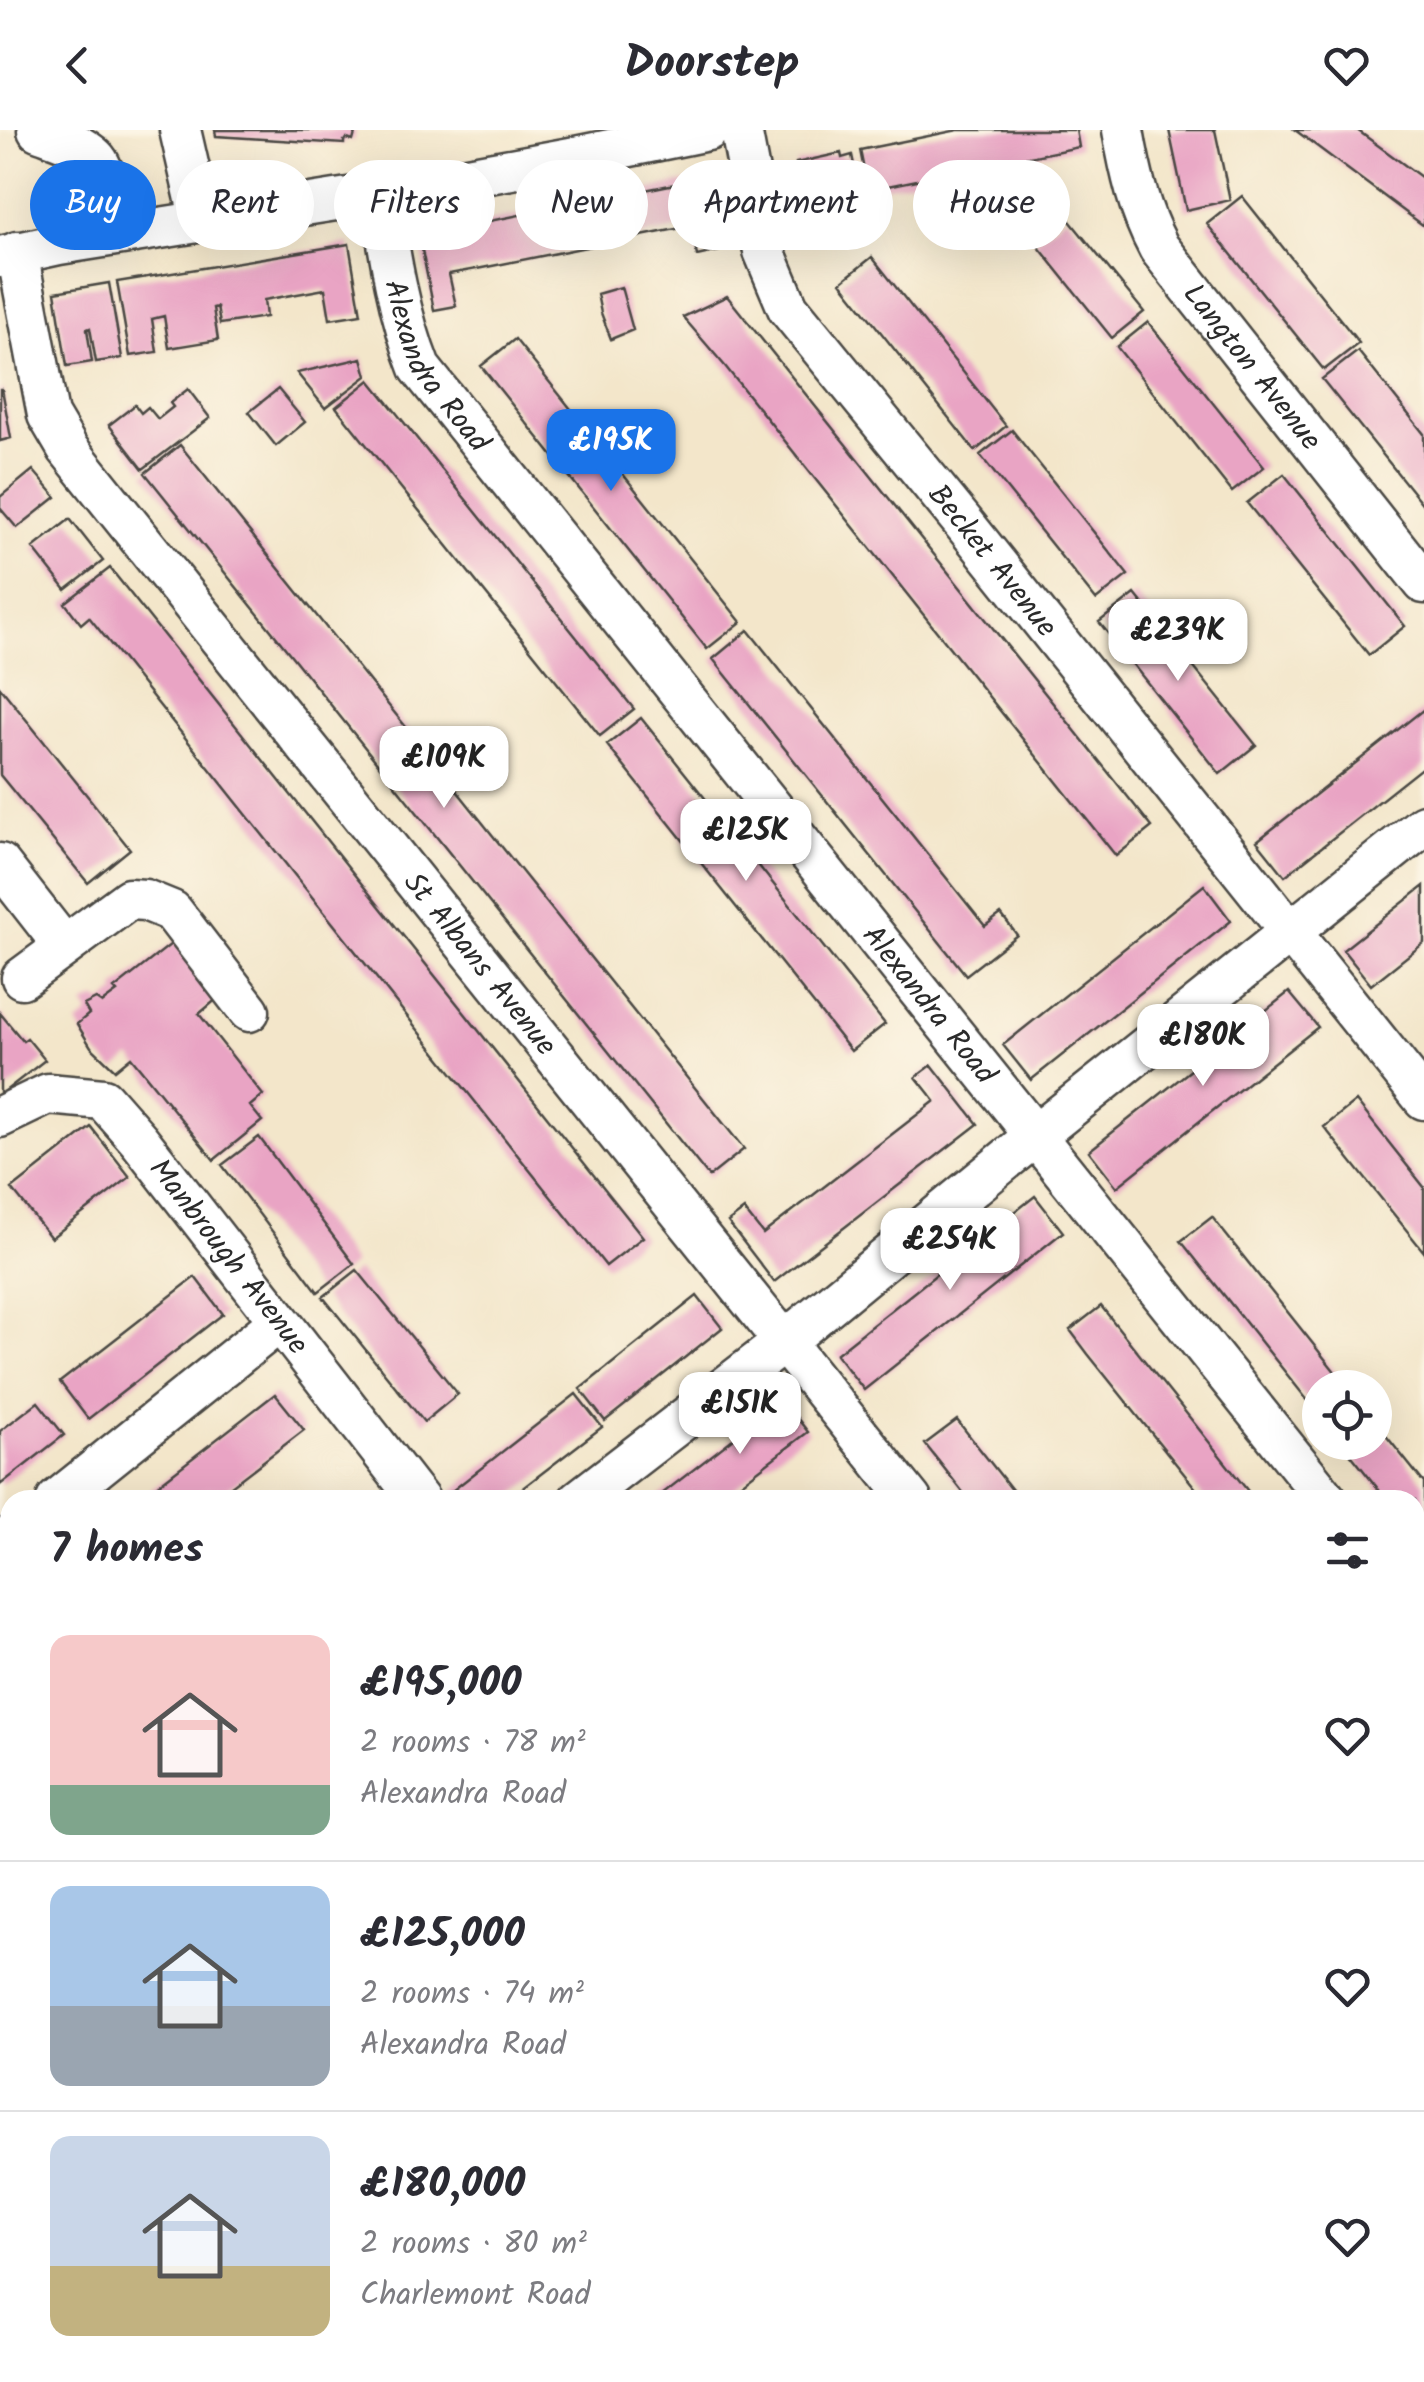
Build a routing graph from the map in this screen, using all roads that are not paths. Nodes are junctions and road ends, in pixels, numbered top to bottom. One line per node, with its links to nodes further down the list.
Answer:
1 (38, 130): 7 (street)
2 (180, 130): 8 (street)
3 (708, 130): 6 (street)
4 (741, 130): 15 (street, Becket Avenue)
5 (1123, 130): 12 (street, Langton Avenue)
6 (568, 144): 9 (street)
7 (96, 160)
8 (187, 160)
9 (495, 163)
10 (391, 250): 21 (street, Alexandra Road)
11 (8, 254): 23 (street, St Albans Avenue)
12 (1424, 582)
13 (1424, 825): 15 (street)
14 (0, 864): 16 (street)
15 (1291, 932): 19 (street, Becket Avenue); 21 (street)
16 (64, 946): 17 (street); 18 (street)
17 (22, 978)
18 (250, 1011)
19 (1424, 1099)
20 (0, 1116): 22 (street, Manbrough Avenue)
21 (1036, 1135): 23 (street); 28 (street, Alexandra Road)
22 (279, 1322): 24 (street); 25 (street, Manbrough Avenue)
23 (784, 1342): 26 (street); 27 (street, St Albans Avenue)
24 (69, 1490)
25 (411, 1490)
26 (592, 1490)
27 (903, 1490)
28 (1319, 1490)

